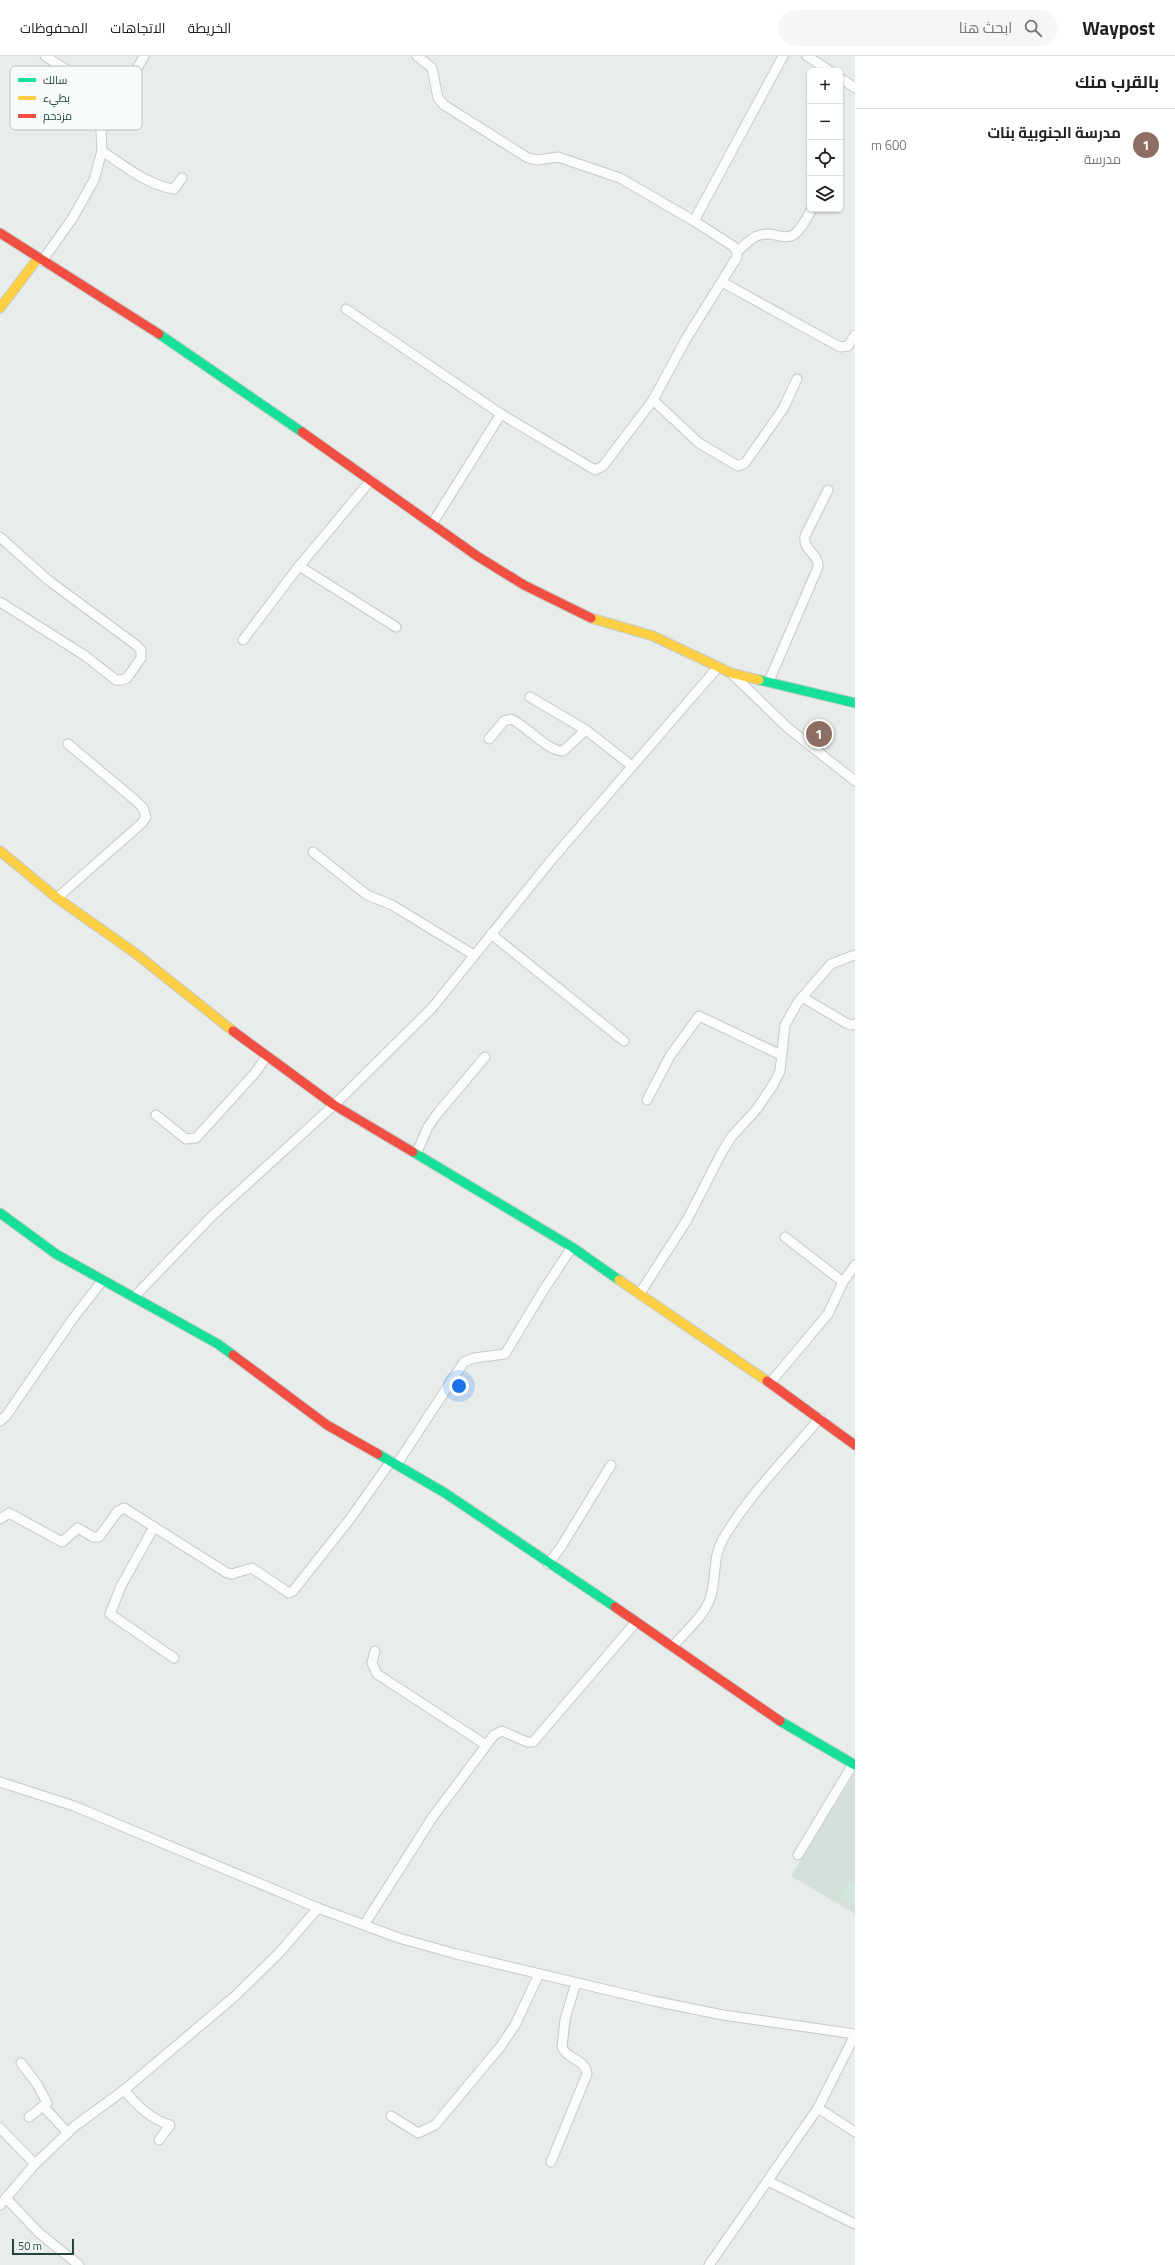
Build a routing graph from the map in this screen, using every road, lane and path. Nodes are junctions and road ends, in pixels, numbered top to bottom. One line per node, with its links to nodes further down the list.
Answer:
1 (45, 56): 6 (street)
2 (144, 56): 7 (street)
3 (417, 56): 15 (street)
4 (783, 56): 15 (street)
5 (807, 56): 8 (street)
6 (61, 66)
7 (138, 66)
8 (825, 68)
9 (843, 80): 10 (street)
10 (855, 88)
11 (102, 130): 12 (street)
12 (102, 151): 13 (street); 18 (street)
13 (182, 178)
14 (810, 212): 17 (street)
15 (694, 220): 17 (street)
16 (0, 233): 18 (street)
17 (737, 252): 19 (street)
18 (40, 259): 20 (street); 26 (street)
19 (722, 282): 22 (street); 24 (street)
20 (0, 308)
21 (346, 309): 25 (street)
22 (855, 334)
23 (797, 379): 24 (street)
24 (653, 400): 25 (street)
25 (501, 414): 28 (street)
26 (371, 480): 28 (street); 30 (street)
27 (828, 490): 36 (street)
28 (432, 524): 34 (street)
29 (0, 537): 31 (street)
30 (300, 566): 32 (street); 33 (street)
31 (0, 602)
32 (396, 627)
33 (243, 640)
34 (718, 667): 35 (street); 42 (street)
35 (731, 672): 36 (street); 43 (street)
36 (769, 681): 38 (street)
37 (530, 697): 39 (street)
38 (855, 703)
39 (586, 730): 40 (street); 42 (street)
40 (489, 739)
41 (68, 744): 46 (street)
42 (632, 766): 47 (street)
43 (855, 781)
44 (0, 851): 46 (street)
45 (313, 852): 49 (street)
46 (57, 898): 54 (street)
47 (491, 934): 49 (street); 52 (street)
48 (855, 954): 50 (street)
49 (474, 955): 57 (street)
50 (802, 997): 51 (street); 53 (street)
51 (855, 1024)
52 (624, 1041)
53 (781, 1055): 56 (street); 66 (street)
54 (267, 1056): 57 (street); 58 (street)
55 (485, 1056): 59 (street)
56 (647, 1100)
57 (334, 1105): 59 (street); 67 (street)
58 (156, 1115)
59 (416, 1154): 62 (street)
60 (0, 1213): 64 (street)
61 (786, 1237): 65 (street)
62 (572, 1247): 66 (street); 72 (street)
63 (855, 1265): 65 (street)
64 (103, 1280): 67 (street); 70 (street)
65 (843, 1282): 68 (street)
66 (640, 1293): 68 (street)
67 (135, 1296): 72 (street)
68 (770, 1383): 69 (street)
69 (820, 1418): 71 (street); 78 (street)
70 (0, 1420)
71 (855, 1445)
72 (394, 1462): 75 (street); 76 (street)
73 (611, 1464): 76 (street)
74 (0, 1520): 75 (street)
75 (154, 1527): 80 (street)
76 (548, 1564): 77 (street)
77 (636, 1622): 78 (street); 81 (street)
78 (673, 1646): 82 (street)
79 (375, 1651): 81 (street)
80 (174, 1658)
81 (486, 1746): 86 (street)
82 (854, 1764): 84 (street)
83 (0, 1782): 85 (street)
84 (798, 1855)
85 (318, 1908): 86 (street); 91 (street)
86 (364, 1925): 87 (street)
87 (538, 1974): 88 (street); 93 (street)
88 (576, 1983): 89 (street); 98 (street)
89 (855, 2035): 92 (street)
90 (21, 2063): 96 (street)
91 (124, 2090): 96 (street); 97 (street)
92 (818, 2108): 95 (street); 100 (street)
93 (392, 2116)
94 (0, 2128): 99 (street)
95 (855, 2132)
96 (68, 2133): 99 (street)
97 (159, 2140)
98 (551, 2162)
99 (35, 2164): 101 (street)
100 (768, 2181): 102 (street); 104 (street)
101 (3, 2202): 103 (street)
102 (855, 2224)
103 (79, 2265)
104 (709, 2265)

